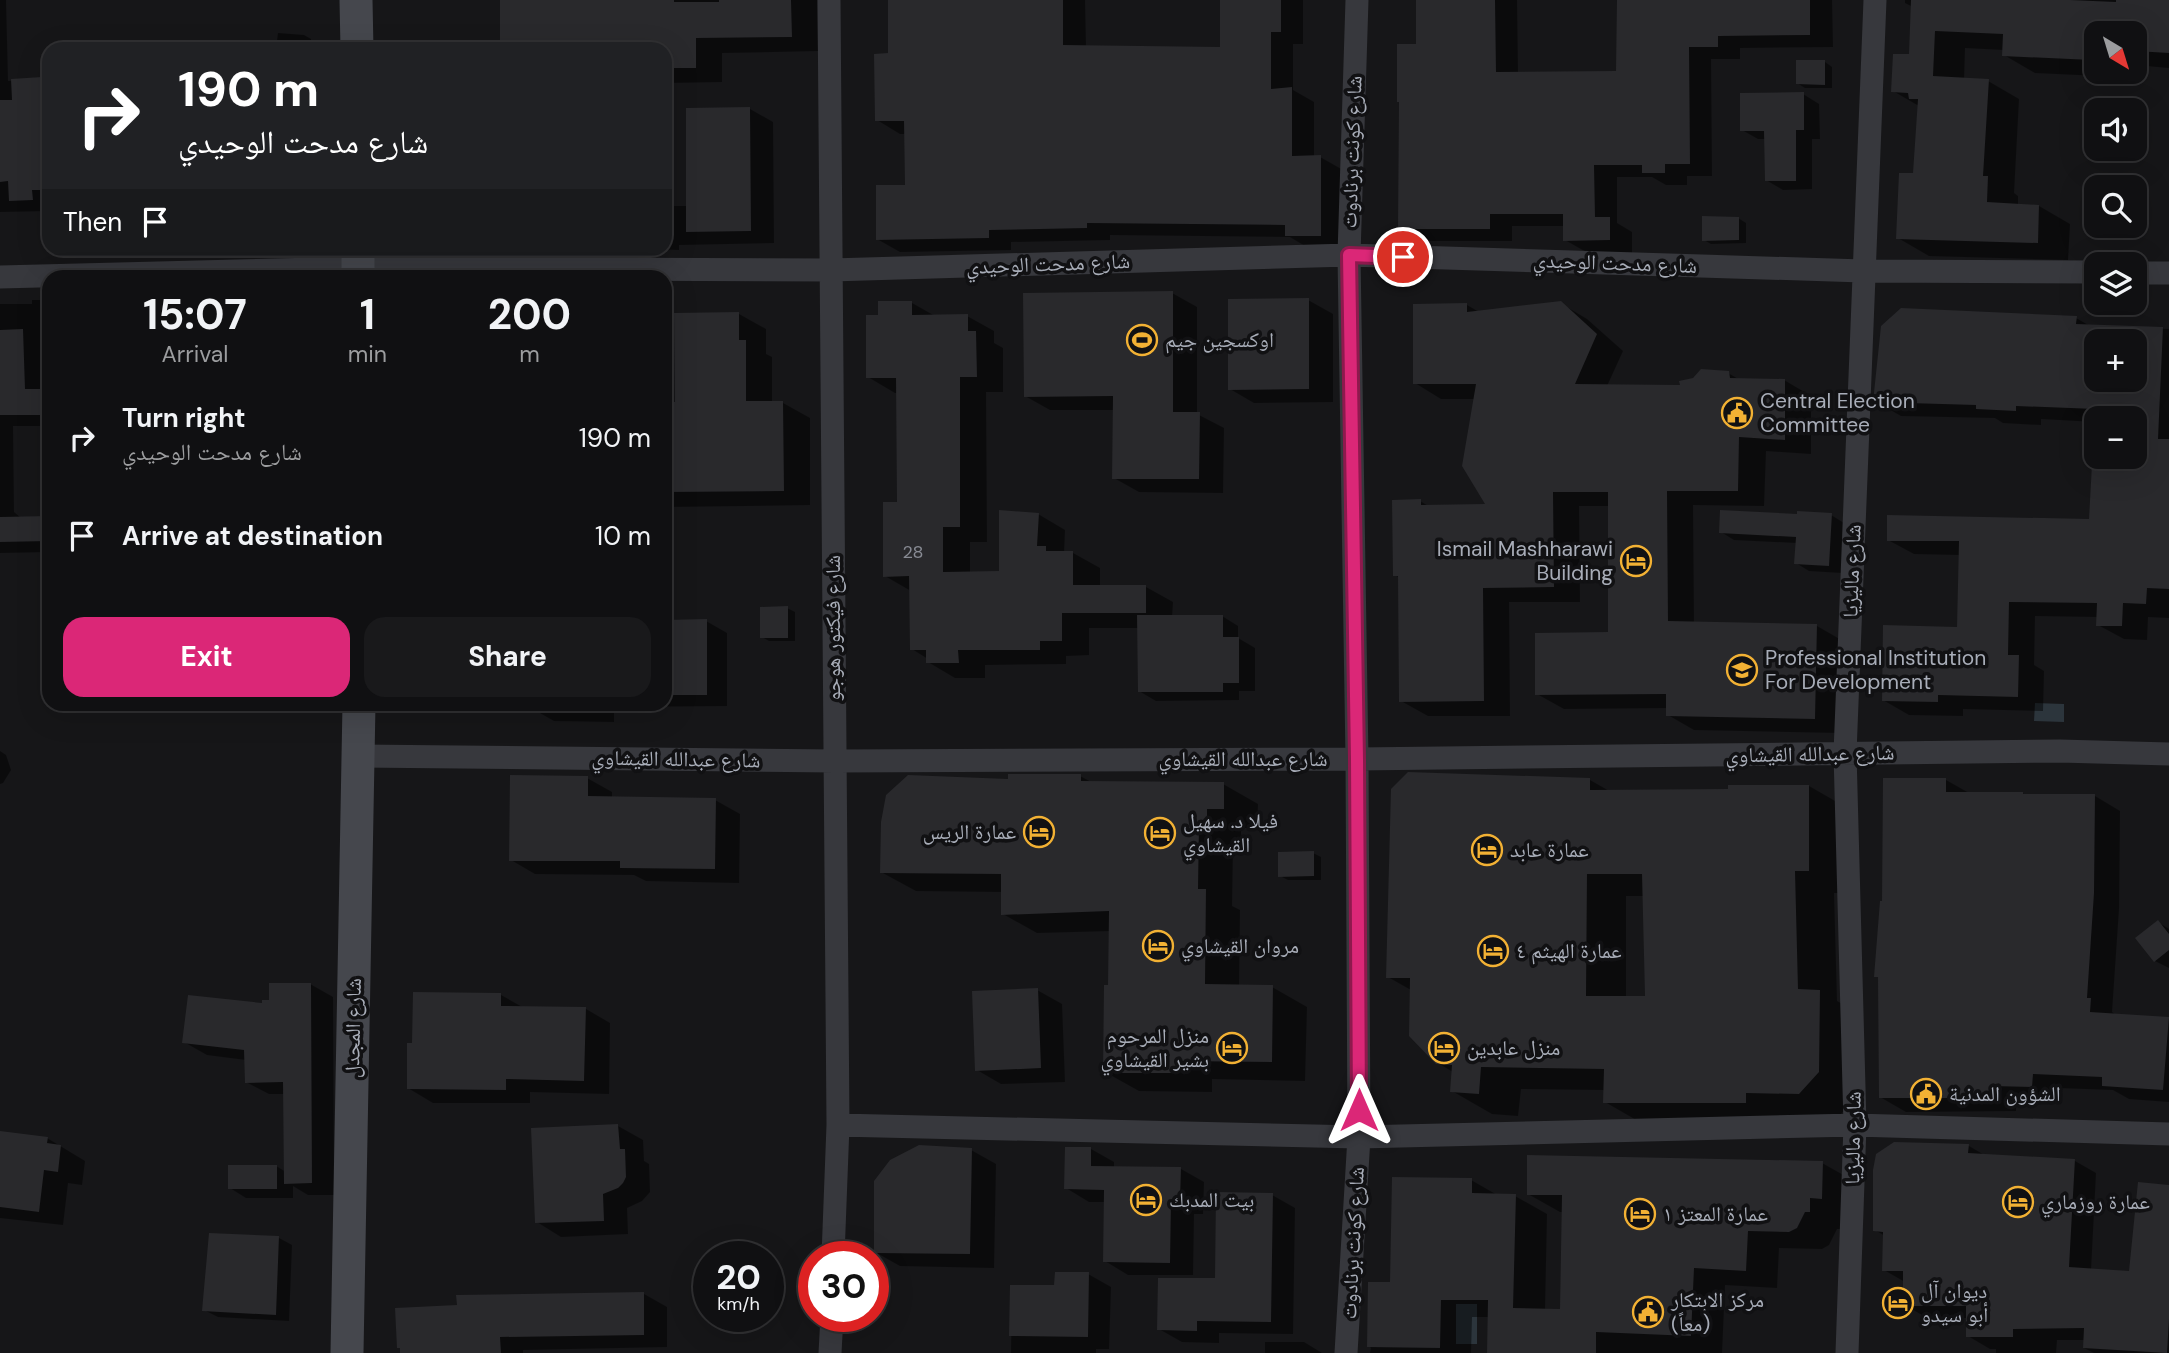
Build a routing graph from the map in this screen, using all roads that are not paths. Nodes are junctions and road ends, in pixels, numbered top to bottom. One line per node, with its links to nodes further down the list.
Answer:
1 (356, 0): 5 (main road)
2 (829, 0): 9 (street, شارع فيكتور هوجو)
3 (1357, 0): 6 (street, شارع كونت برنادوت)
4 (1875, 0): 10 (street, شارع ماليزيا)
5 (357, 42)
6 (1349, 255): 9 (street, شارع مدحت الوحيدي); 10 (street, شارع مدحت الوحيدي); 20 (street, شارع كونت برنادوت)
7 (358, 264): 8 (street, شارع مدحت الوحيدي); 9 (street, شارع مدحت الوحيدي)
8 (193, 270)
9 (831, 270): 21 (street, شارع فيكتور هوجو)
10 (1863, 271): 11 (street, شارع مدحت الوحيدي); 17 (street, شارع ماليزيا)
11 (2084, 272)
12 (2147, 273): 13 (street)
13 (2169, 273)
14 (42, 275): 15 (street, شارع مدحت الوحيدي)
15 (0, 277)
16 (359, 711): 19 (main road, شارع المجدل)
17 (1845, 753): 18 (street, شارع عبدالله القيشاوي); 20 (street, شارع عبدالله القيشاوي); 23 (street, شارع ماليزيا)
18 (2169, 754)
19 (359, 756): 21 (street, شارع عبدالله القيشاوي); 28 (main road, شارع المجدل)
20 (1357, 759): 21 (street, شارع عبدالله القيشاوي); 25 (street, شارع كونت برنادوت)
21 (834, 761): 22 (street, شارع فيكتور هوجو)
22 (838, 1125): 25 (street); 26 (street, شارع فيكتور هوجو)
23 (1855, 1125): 24 (street); 25 (street); 31 (street, شارع ماليزيا)
24 (2169, 1134)
25 (1359, 1137): 30 (street, شارع كونت برنادوت)
26 (834, 1241)
27 (831, 1332): 29 (street)
28 (347, 1353)
29 (830, 1353)
30 (1346, 1353)
31 (1847, 1353)

